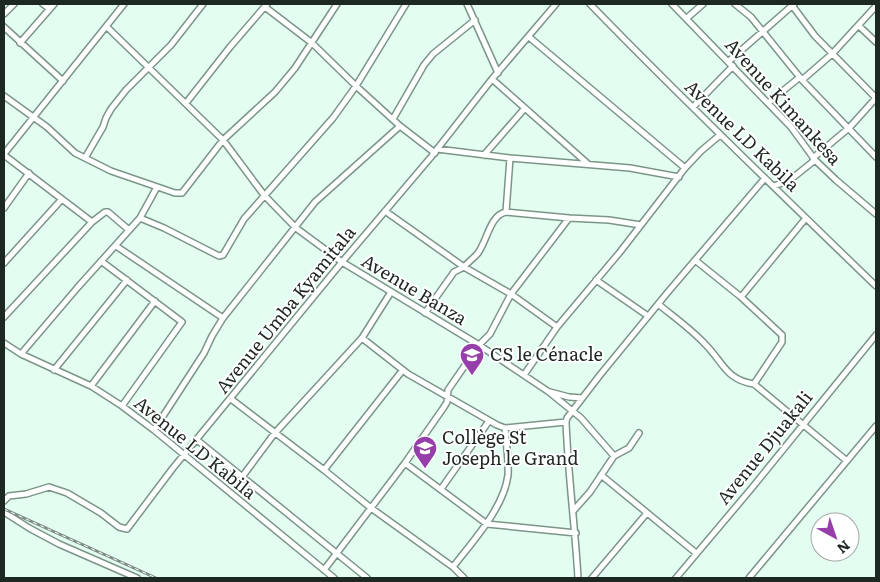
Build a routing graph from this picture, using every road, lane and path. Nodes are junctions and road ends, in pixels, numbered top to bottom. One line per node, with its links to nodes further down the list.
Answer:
1 (14, 4): 18 (street)
2 (43, 4): 17 (street)
3 (54, 4): 17 (street)
4 (124, 4): 22 (street)
5 (203, 4): 32 (street)
6 (337, 4): 28 (street)
7 (406, 4): 37 (street)
8 (467, 4): 20 (street)
9 (556, 4): 25 (street, Avenue Umba Kyamitala)
10 (590, 4): 42 (street, Avenue LD Kabila)
11 (672, 4): 19 (street, Avenue Kimankesa)
12 (702, 4): 19 (street)
13 (735, 4): 24 (street)
14 (793, 4): 24 (street); 29 (street)
15 (267, 5): 28 (street); 40 (street)
16 (876, 6): 21 (street)
17 (50, 9): 27 (street)
18 (4, 14)
19 (687, 18): 30 (street, Avenue Kimankesa)
20 (475, 20): 33 (street); 45 (street)
21 (859, 26): 26 (street); 29 (street)
22 (107, 27): 32 (street, Avenue Banza); 36 (street)
23 (4, 28): 27 (street)
24 (762, 33): 30 (street); 34 (street)
25 (529, 37): 33 (street, Avenue Umba Kyamitala); 58 (street)
26 (876, 42)
27 (20, 43): 36 (street)
28 (312, 43): 37 (street); 49 (street)
29 (832, 54): 34 (street); 39 (street)
30 (729, 61): 31 (street, Avenue Kimankesa)
31 (734, 66): 41 (street, Avenue Kimankesa); 42 (street)
32 (148, 68): 40 (street, Avenue Banza); 54 (street)
33 (498, 73): 35 (street, Avenue Umba Kyamitala)
34 (801, 79): 41 (street); 47 (street)
35 (492, 80): 43 (street); 50 (street, Avenue Umba Kyamitala)
36 (63, 81): 44 (street)
37 (356, 86): 45 (street); 64 (street)
38 (4, 96): 44 (street)
39 (876, 98): 47 (street)
40 (186, 103): 49 (street, Avenue Banza)
41 (768, 103): 56 (street, Avenue Kimankesa)
42 (693, 107): 48 (street, Avenue LD Kabila)
43 (524, 108): 52 (street); 57 (street)
44 (34, 117): 51 (street); 54 (street)
45 (393, 119): 46 (street)
46 (400, 126): 50 (street); 75 (street)
47 (849, 128): 53 (street); 56 (street)
48 (720, 135): 58 (street); 61 (street, Avenue LD Kabila)
49 (223, 140): 63 (street); 64 (street, Avenue Banza)
50 (436, 151): 52 (street); 67 (street, Avenue Umba Kyamitala)
51 (4, 155): 59 (street)
52 (484, 155): 55 (street)
53 (876, 157)
54 (85, 158): 63 (street)
55 (510, 158): 57 (street); 68 (street)
56 (814, 159): 62 (street); 69 (street, Avenue Kimankesa)
57 (587, 163): 60 (street)
58 (686, 168): 60 (street)
59 (28, 173): 65 (street); 66 (street)
60 (679, 177): 74 (street)
61 (766, 178): 62 (street, Avenue LD Kabila); 78 (street)
62 (774, 186): 72 (street, Avenue LD Kabila)
63 (157, 187): 70 (street)
64 (264, 195): 70 (street); 75 (street, Avenue Banza)
65 (62, 199): 73 (street); 81 (street)
66 (4, 208)
67 (385, 212): 80 (street, Avenue Umba Kyamitala); 82 (street)
68 (506, 212): 71 (street); 82 (street)
69 (876, 214)
70 (140, 218): 76 (street)
71 (570, 218): 74 (street); 87 (street)
72 (806, 218): 85 (street, Avenue LD Kabila); 88 (street)
73 (92, 222): 76 (street); 92 (street)
74 (641, 225): 84 (street)
75 (296, 228): 80 (street, Avenue Banza); 94 (street)
76 (129, 230): 77 (street)
77 (116, 246): 79 (street); 94 (street)
78 (695, 260): 88 (street); 90 (street)
79 (101, 261): 83 (street); 101 (street)
80 (342, 262): 86 (street, Avenue Banza); 110 (street, Avenue Umba Kyamitala)
81 (4, 264)
82 (464, 267): 87 (street); 91 (street)
83 (127, 280): 89 (street); 102 (street)
84 (596, 280): 93 (street); 95 (street)
85 (876, 286)
86 (390, 292): 91 (street, Avenue Banza); 97 (street)
87 (511, 294): 95 (street); 99 (street)
88 (741, 296): 105 (street)
89 (155, 301): 106 (street); 111 (street)
90 (658, 304): 93 (street); 105 (street)
91 (425, 313): 99 (street, Avenue Banza)
92 (4, 315)
93 (648, 316): 109 (street)
94 (223, 318): 118 (street)
95 (556, 327): 104 (street)
96 (876, 335): 115 (street, Avenue Djuakali)
97 (362, 338): 103 (street); 120 (street)
98 (4, 342): 100 (street, Avenue LD Kabila)
99 (479, 345): 104 (street, Avenue Banza); 108 (street)
100 (6, 348): 101 (street, Avenue LD Kabila)
101 (21, 354): 102 (street, Avenue LD Kabila)
102 (54, 370): 106 (street, Avenue LD Kabila)
103 (402, 371): 108 (street); 126 (street)
104 (524, 375): 107 (street, Avenue Banza)
105 (754, 384): 115 (street)
106 (91, 386): 111 (street, Avenue LD Kabila)
107 (549, 392): 109 (street); 112 (street, Avenue Banza)
108 (447, 396): 113 (street); 125 (street)
109 (582, 398): 112 (street)
110 (230, 399): 120 (street); 121 (street, Avenue Umba Kyamitala)
111 (122, 406): 118 (street, Avenue LD Kabila)
112 (572, 411): 114 (street); 123 (street, Avenue Banza)
113 (489, 421): 117 (street); 129 (street)
114 (566, 422): 117 (street); 132 (street)
115 (802, 425): 124 (street); 138 (street, Avenue Djuakali)
116 (876, 426): 124 (street)
117 (505, 428): 135 (street)
118 (154, 430): 122 (street, Avenue LD Kabila)
119 (639, 433): 123 (street)
120 (274, 434): 126 (street); 128 (street)
121 (197, 440): 122 (street, Avenue Umba Kyamitala); 128 (street, Avenue LD Kabila)
122 (184, 455): 130 (street, Avenue Umba Kyamitala); 140 (street, Avenue LD Kabila)
123 (614, 456): 127 (street)
124 (847, 461): 148 (street)
125 (405, 462): 129 (street); 131 (street)
126 (324, 470): 131 (street)
127 (601, 475): 132 (street); 134 (street)
128 (242, 477): 137 (street, Avenue LD Kabila)
129 (441, 489): 135 (street)
130 (4, 501)
131 (371, 508): 137 (street); 139 (street)
132 (574, 510): 136 (street)
133 (4, 512): 141 (street)
134 (647, 512): 138 (street); 146 (street)
135 (487, 524): 136 (street); 139 (street)
136 (576, 533): 145 (street)
137 (336, 554): 140 (street); 143 (street, Avenue LD Kabila)
138 (696, 554): 147 (street, Avenue Djuakali)
139 (453, 567): 144 (street)
140 (324, 570): 142 (street, Avenue LD Kabila)
141 (137, 578)
142 (334, 578)
143 (368, 578)
144 (464, 578)
145 (578, 578)
146 (592, 578)
147 (676, 578)
148 (749, 578)

